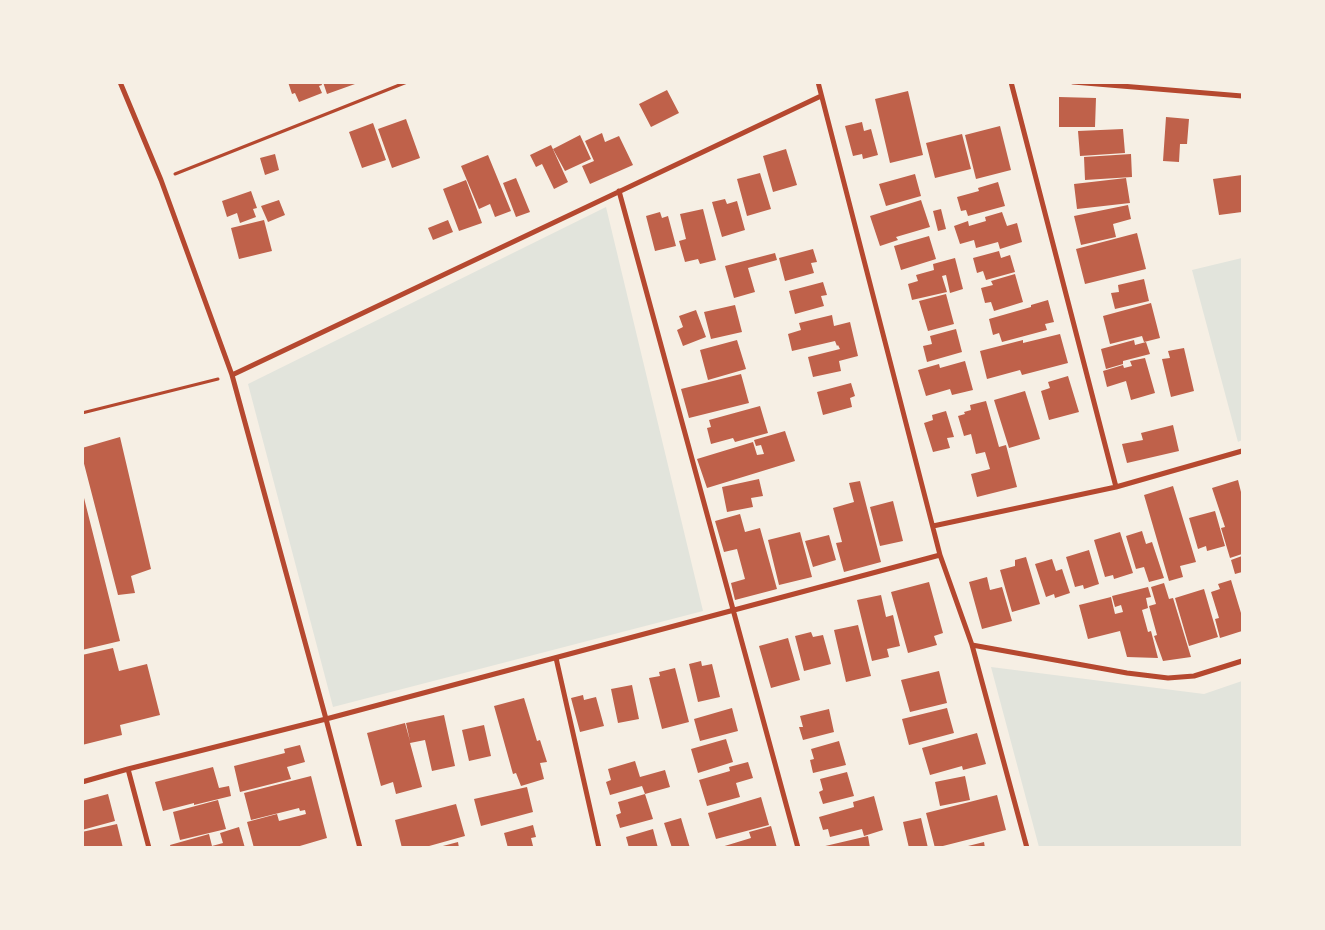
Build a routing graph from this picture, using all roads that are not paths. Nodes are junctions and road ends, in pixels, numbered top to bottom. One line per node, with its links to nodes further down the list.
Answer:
1 (120, 82): 8 (street)
2 (818, 82): 5 (street)
3 (1011, 82): 10 (street)
4 (1072, 82): 6 (street)
5 (821, 96): 7 (street); 11 (street)
6 (1242, 96)
7 (618, 192): 8 (street); 13 (street)
8 (232, 375): 17 (street)
9 (1242, 451): 10 (street)
10 (1116, 486): 11 (street)
11 (933, 526): 12 (street)
12 (940, 555): 13 (street); 14 (street)
13 (734, 611): 15 (street); 23 (street)
14 (972, 645): 16 (street); 24 (street)
15 (556, 658): 17 (street); 22 (street)
16 (1242, 661)
17 (326, 720): 18 (street); 21 (street)
18 (128, 769): 19 (street); 20 (street)
19 (82, 782)
20 (149, 848)
21 (360, 848)
22 (599, 848)
23 (798, 848)
24 (1027, 848)

